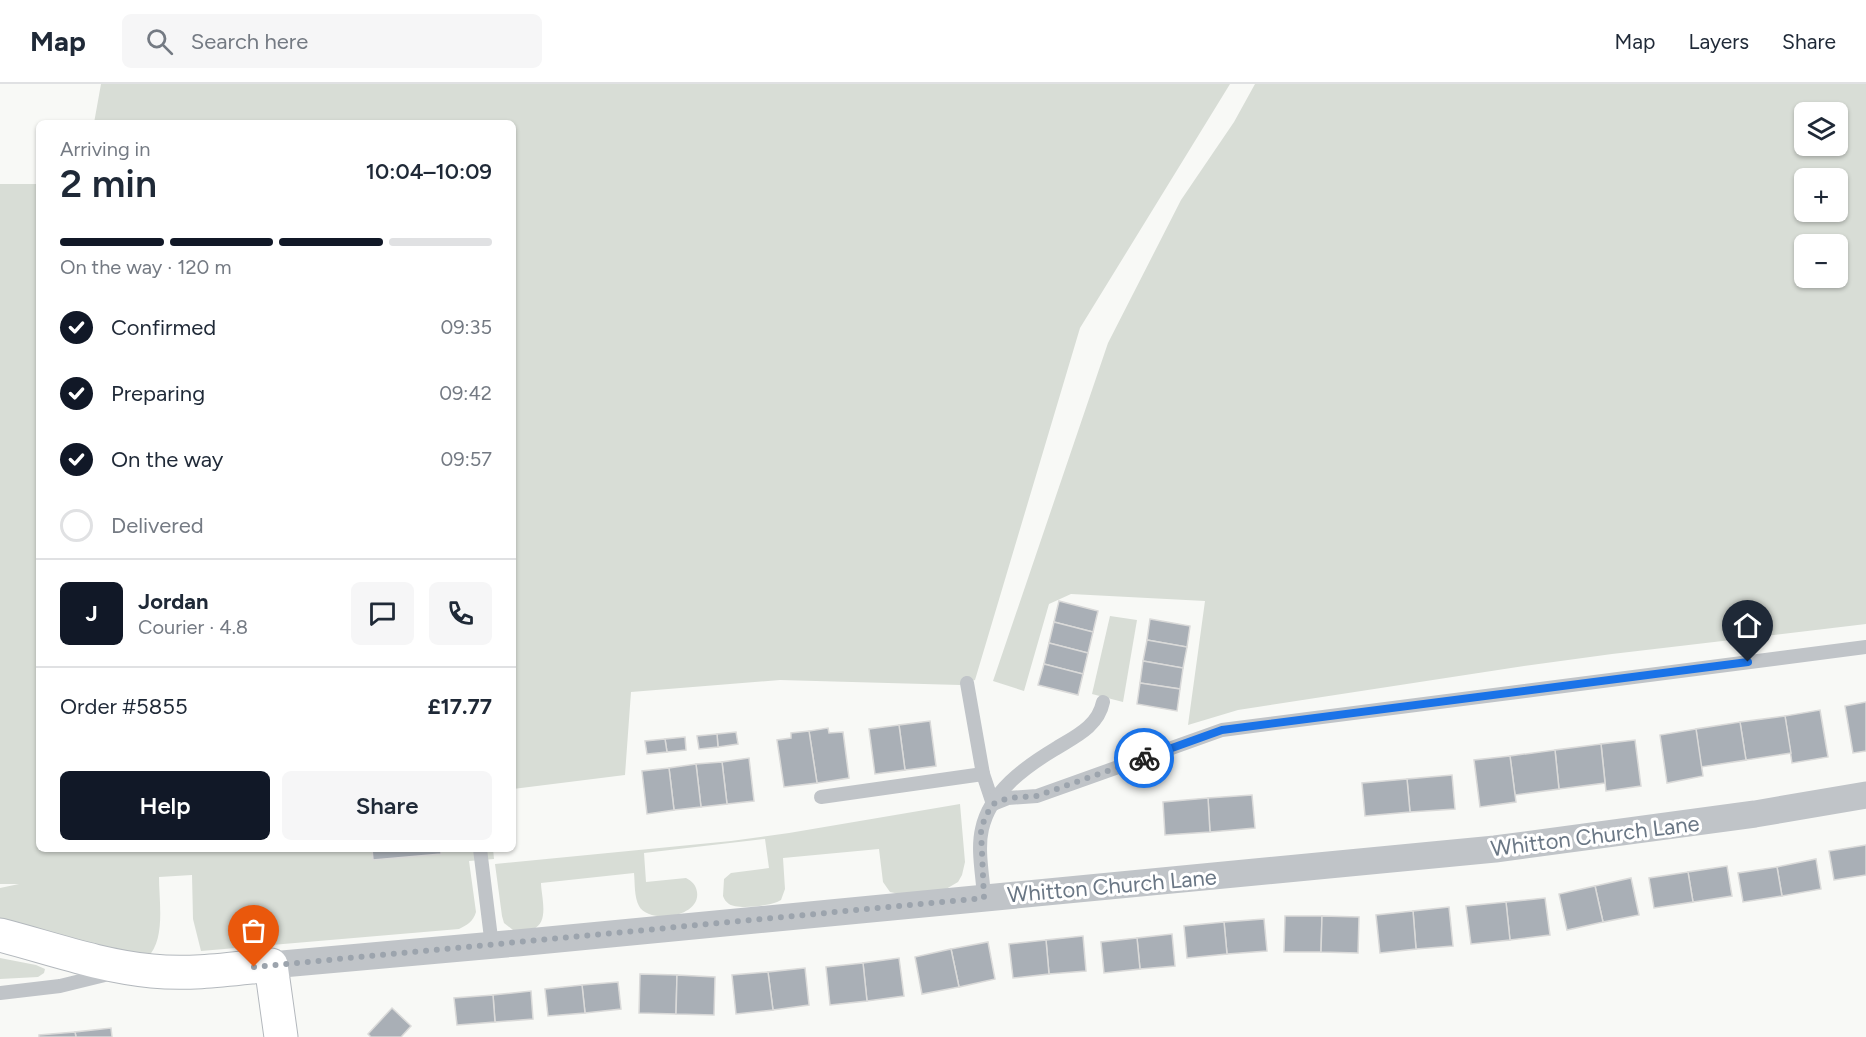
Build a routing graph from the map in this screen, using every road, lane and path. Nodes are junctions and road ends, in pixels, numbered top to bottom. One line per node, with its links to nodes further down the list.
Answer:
1 (1866, 647): 7 (lane)
2 (967, 683): 4 (lane)
3 (1103, 702): 7 (lane)
4 (983, 774): 6 (lane); 7 (lane)
5 (1866, 795): 9 (street, Whitton Church Lane)
6 (821, 797)
7 (993, 804): 9 (lane)
8 (480, 852): 11 (lane)
9 (984, 898): 11 (street, Whitton Church Lane)
10 (0, 936): 13 (street, Whitton Church Lane)
11 (492, 946): 12 (street, Whitton Church Lane)
12 (271, 965): 13 (street, Whitton Church Lane); 15 (street)
13 (128, 968): 14 (lane)
14 (0, 993)
15 (281, 1037)

